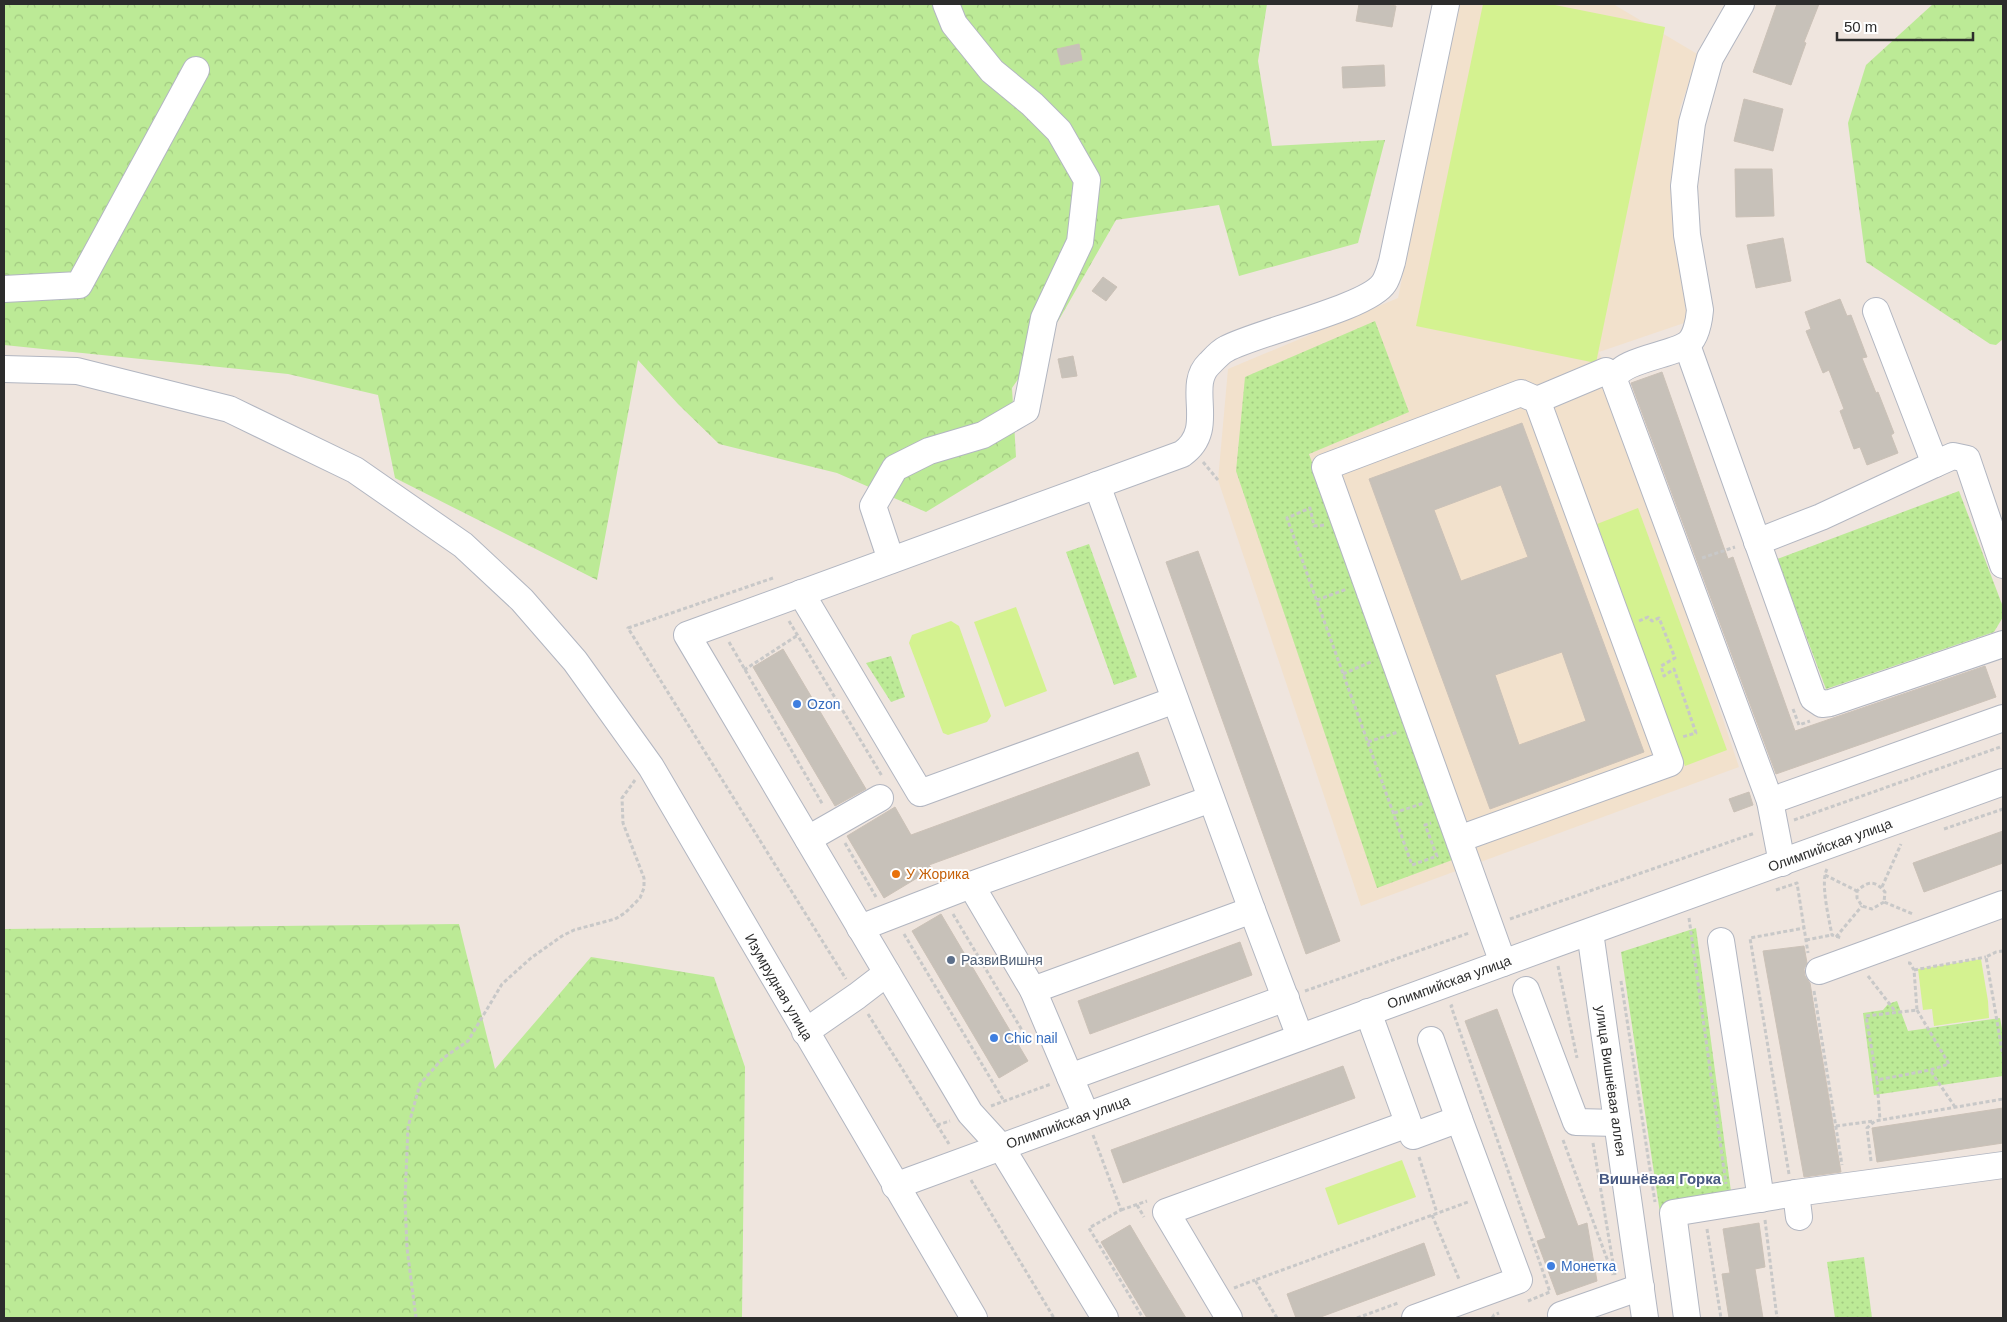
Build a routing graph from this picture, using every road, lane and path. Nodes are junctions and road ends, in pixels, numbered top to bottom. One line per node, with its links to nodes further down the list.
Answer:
1 (946, 4): 15 (street)
2 (1446, 4): 12 (street)
3 (1740, 4): 7 (street)
4 (196, 70): 5 (street)
5 (4, 288)
6 (1876, 311): 11 (street)
7 (1687, 345): 9 (street); 14 (street)
8 (4, 369): 30 (street, Изумрудная улица)
9 (1610, 378): 10 (street); 34 (street)
10 (1537, 400): 38 (street); 38 (street)
11 (1935, 464): 14 (street); 17 (street)
12 (1097, 485): 15 (street); 26 (street)
13 (1328, 525): 38 (path)
14 (1746, 545): 16 (path); 24 (street)
15 (891, 560): 18 (street)
16 (1696, 560)
17 (2003, 565)
18 (801, 593): 26 (street); 40 (street)
19 (1648, 617): 28 (path)
20 (788, 619): 22 (path)
21 (628, 628): 77 (path)
22 (798, 635): 25 (path); 32 (path)
23 (728, 638): 25 (path)
24 (2003, 644)
25 (744, 670): 36 (path)
26 (1175, 700): 33 (street)
27 (2003, 718): 34 (street)
28 (1679, 738)
29 (2003, 746): 37 (path)
30 (650, 767): 82 (street, Изумрудная улица); 121 (path)
31 (2003, 782): 44 (street, Олимпийская улица)
32 (882, 789): 36 (street)
33 (1211, 799): 47 (street); 54 (street)
34 (1770, 800): 37 (street)
35 (2003, 808): 39 (path)
36 (834, 824): 40 (street); 50 (path)
37 (1776, 825): 44 (street); 60 (path)
38 (1455, 827): 60 (street)
39 (1938, 831)
40 (808, 839): 61 (street)
41 (1910, 840): 42 (path)
42 (1901, 844): 43 (path); 48 (path)
43 (1891, 847)
44 (1782, 862): 63 (street, Олимпийская улица)
45 (1835, 866): 46 (path)
46 (1825, 875): 49 (path); 64 (path)
47 (971, 885): 61 (street); 75 (street)
48 (1881, 888): 49 (path); 51 (path)
49 (1857, 891): 53 (path)
50 (876, 896)
51 (1884, 902): 53 (path); 57 (path)
52 (2003, 904): 73 (street)
53 (1862, 906): 64 (path)
54 (1252, 910): 75 (street); 78 (street)
55 (1922, 911): 57 (path)
56 (952, 913): 85 (path)
57 (1913, 914): 58 (path)
58 (1904, 917)
59 (1689, 918): 107 (path)
60 (1490, 926): 70 (street); 78 (path)
61 (860, 928): 74 (street)
62 (901, 930): 91 (path)
63 (1590, 932): 70 (street, Олимпийская улица); 97 (street, улица Вишнёвая аллея)
64 (1834, 936): 65 (path); 66 (path)
65 (1850, 936)
66 (1806, 940)
67 (1721, 941): 110 (street)
68 (2003, 951): 69 (path)
69 (1986, 957): 72 (path); 86 (path)
70 (1503, 962): 81 (street, Олимпийская улица)
71 (1901, 964): 72 (path)
72 (1914, 970): 80 (path)
73 (1819, 971)
74 (887, 973): 77 (street); 93 (street)
75 (1033, 990): 88 (street)
76 (1526, 990): 97 (street)
77 (857, 996): 82 (street); 98 (path)
78 (1286, 998): 83 (street); 88 (street)
79 (1460, 1003): 118 (path)
80 (1917, 1010): 87 (path); 89 (path)
81 (1368, 1012): 83 (street, Олимпийская улица); 101 (street)
82 (805, 1032): 108 (street, Изумрудная улица)
83 (1300, 1037): 99 (street, Олимпийская улица)
84 (1431, 1040): 94 (street)
85 (1034, 1049)
86 (2003, 1056)
87 (1930, 1070): 89 (path); 92 (path)
88 (1070, 1077): 91 (path); 99 (street)
89 (1877, 1080): 95 (path)
90 (2003, 1099): 92 (path)
91 (1004, 1101): 93 (path)
92 (1955, 1107): 95 (path)
93 (970, 1113): 98 (path); 103 (street)
94 (1460, 1119): 101 (street); 109 (street)
95 (1880, 1120): 96 (path)
96 (1874, 1121): 100 (path); 106 (path)
97 (1617, 1123): 114 (street, улица Вишнёвая аллея)
98 (937, 1125): 104 (path)
99 (1090, 1125): 103 (street, Олимпийская улица); 125 (path)
100 (1836, 1126)
101 (1410, 1130): 112 (path); 126 (street)
102 (1560, 1132): 116 (path)
103 (1001, 1146): 104 (street, Олимпийская улица); 124 (street)
104 (960, 1162): 108 (street, Олимпийская улица); 123 (path)
105 (2003, 1165): 106 (street)
106 (1870, 1179): 110 (street)
107 (1726, 1185)
108 (895, 1186): 122 (street, Изумрудная улица)
109 (1487, 1195): 112 (path); 117 (street)
110 (1760, 1209): 111 (street); 134 (path)
111 (1673, 1213): 114 (street); 132 (street)
112 (1437, 1214): 113 (path)
113 (1432, 1215): 117 (path); 127 (path)
114 (1631, 1219): 116 (street, улица Вишнёвая аллея)
115 (1715, 1226): 133 (path)
116 (1628, 1285): 130 (street); 131 (street, улица Вишнёвая аллея)
117 (1458, 1301): 119 (street)
118 (1526, 1302)
119 (1410, 1309): 128 (path)
120 (1502, 1312): 129 (path)
121 (416, 1318)
122 (974, 1318)
123 (1054, 1318)
124 (1105, 1318)
125 (1143, 1318)
126 (1230, 1318)
127 (1277, 1318)
128 (1357, 1318)
129 (1492, 1318)
130 (1562, 1318)
131 (1645, 1318)
132 (1687, 1318)
133 (1721, 1318)
134 (1777, 1318)

